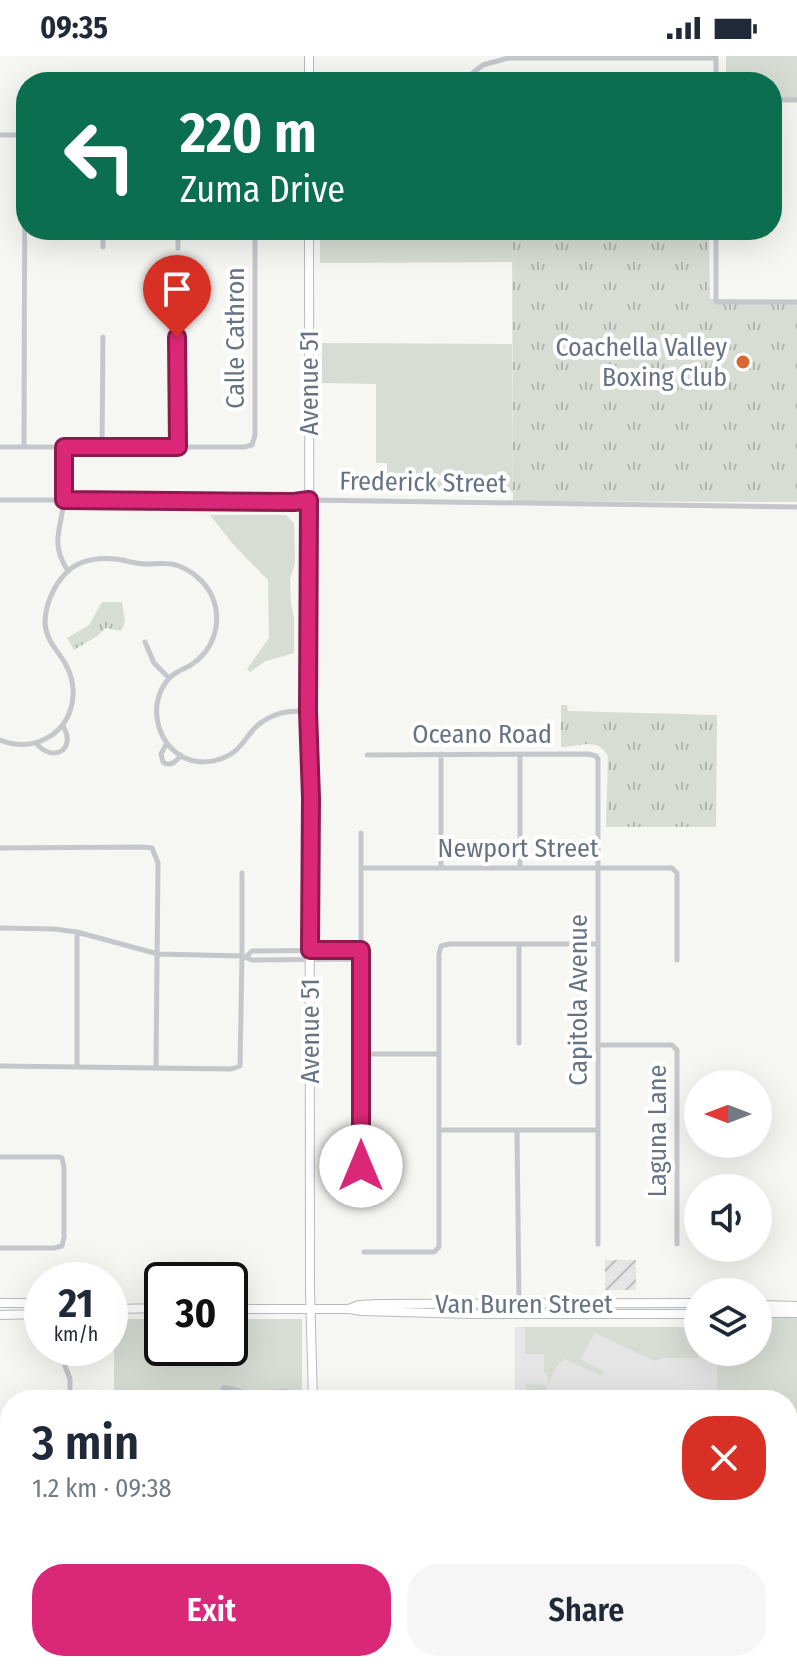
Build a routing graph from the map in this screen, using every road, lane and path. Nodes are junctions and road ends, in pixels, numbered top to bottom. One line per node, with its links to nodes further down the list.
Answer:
1 (716, 57): 2 (street)
2 (474, 72)
3 (25, 240): 15 (street)
4 (103, 240): 9 (street)
5 (178, 240): 10 (street)
6 (255, 240): 18 (street, Calle Cathron)
7 (309, 240): 21 (street, Avenue 51)
8 (716, 240): 11 (street)
9 (103, 247)
10 (178, 248)
11 (797, 302)
12 (103, 337): 17 (street)
13 (177, 337): 18 (street)
14 (0, 447): 15 (street)
15 (24, 447): 16 (street)
16 (64, 447): 17 (street); 20 (street)
17 (102, 447): 18 (street)
18 (178, 447)
19 (0, 500): 20 (street, Frederick Street)
20 (64, 500): 21 (street, Frederick Street); 23 (street)
21 (309, 500): 22 (street, Frederick Street); 26 (street, Avenue 51)
22 (797, 507)
23 (68, 571): 25 (street); 27 (street)
24 (145, 642): 25 (street)
25 (169, 678): 30 (street)
26 (308, 711): 33 (street); 49 (street, Avenue 51)
27 (63, 726): 29 (street); 29 (street)
28 (0, 740): 29 (street)
29 (36, 743)
30 (167, 743): 33 (street); 33 (street)
31 (441, 754): 32 (street, Oceano Road); 34 (street, Oceano Road); 39 (street)
32 (520, 754): 35 (street, Oceano Road); 40 (street)
33 (181, 755)
34 (367, 755)
35 (596, 756): 41 (street, Capitola Avenue)
36 (361, 833): 38 (street)
37 (0, 848): 48 (street)
38 (361, 868): 39 (street, Newport Street); 47 (street)
39 (441, 868): 40 (street, Newport Street)
40 (520, 868): 41 (street, Newport Street)
41 (598, 868): 46 (street, Capitola Avenue); 52 (street, Newport Street)
42 (242, 873): 50 (street)
43 (0, 928): 44 (street)
44 (77, 932): 48 (street); 58 (street)
45 (519, 944): 46 (street); 53 (street); 56 (street)
46 (598, 944): 54 (street, Capitola Avenue)
47 (361, 950): 49 (street); 51 (street)
48 (158, 954): 50 (street); 59 (street)
49 (310, 954): 50 (street); 51 (street); 76 (street, Avenue 51)
50 (244, 956): 59 (street)
51 (361, 959): 55 (street)
52 (677, 960)
53 (519, 1043)
54 (598, 1045): 62 (street, Capitola Avenue); 66 (street, Laguna Lane)
55 (361, 1054): 56 (street); 64 (street)
56 (439, 1054): 60 (street)
57 (0, 1066): 58 (street)
58 (77, 1067): 59 (street)
59 (156, 1068)
60 (439, 1130): 61 (street); 68 (street)
61 (517, 1130): 62 (street); 71 (street)
62 (598, 1130): 65 (street, Capitola Avenue)
63 (0, 1157): 67 (street)
64 (361, 1166)
65 (598, 1244)
66 (677, 1244)
67 (0, 1248)
68 (364, 1252)
69 (0, 1303): 70 (street)
70 (24, 1303)
71 (519, 1303): 72 (street, Van Buren Street); 77 (street, Van Buren Street); 81 (street)
72 (684, 1303)
73 (772, 1305): 74 (street)
74 (797, 1306)
75 (248, 1309): 76 (street, Van Buren Street)
76 (311, 1309): 77 (street, Van Buren Street); 86 (street, Avenue 51)
77 (350, 1309): 81 (street, Van Buren Street)
78 (772, 1313): 79 (street)
79 (797, 1313)
80 (24, 1314): 82 (street)
81 (520, 1314): 83 (street, Van Buren Street)
82 (0, 1315)
83 (684, 1315)
84 (65, 1366): 85 (street)
85 (70, 1390)
86 (313, 1390)

